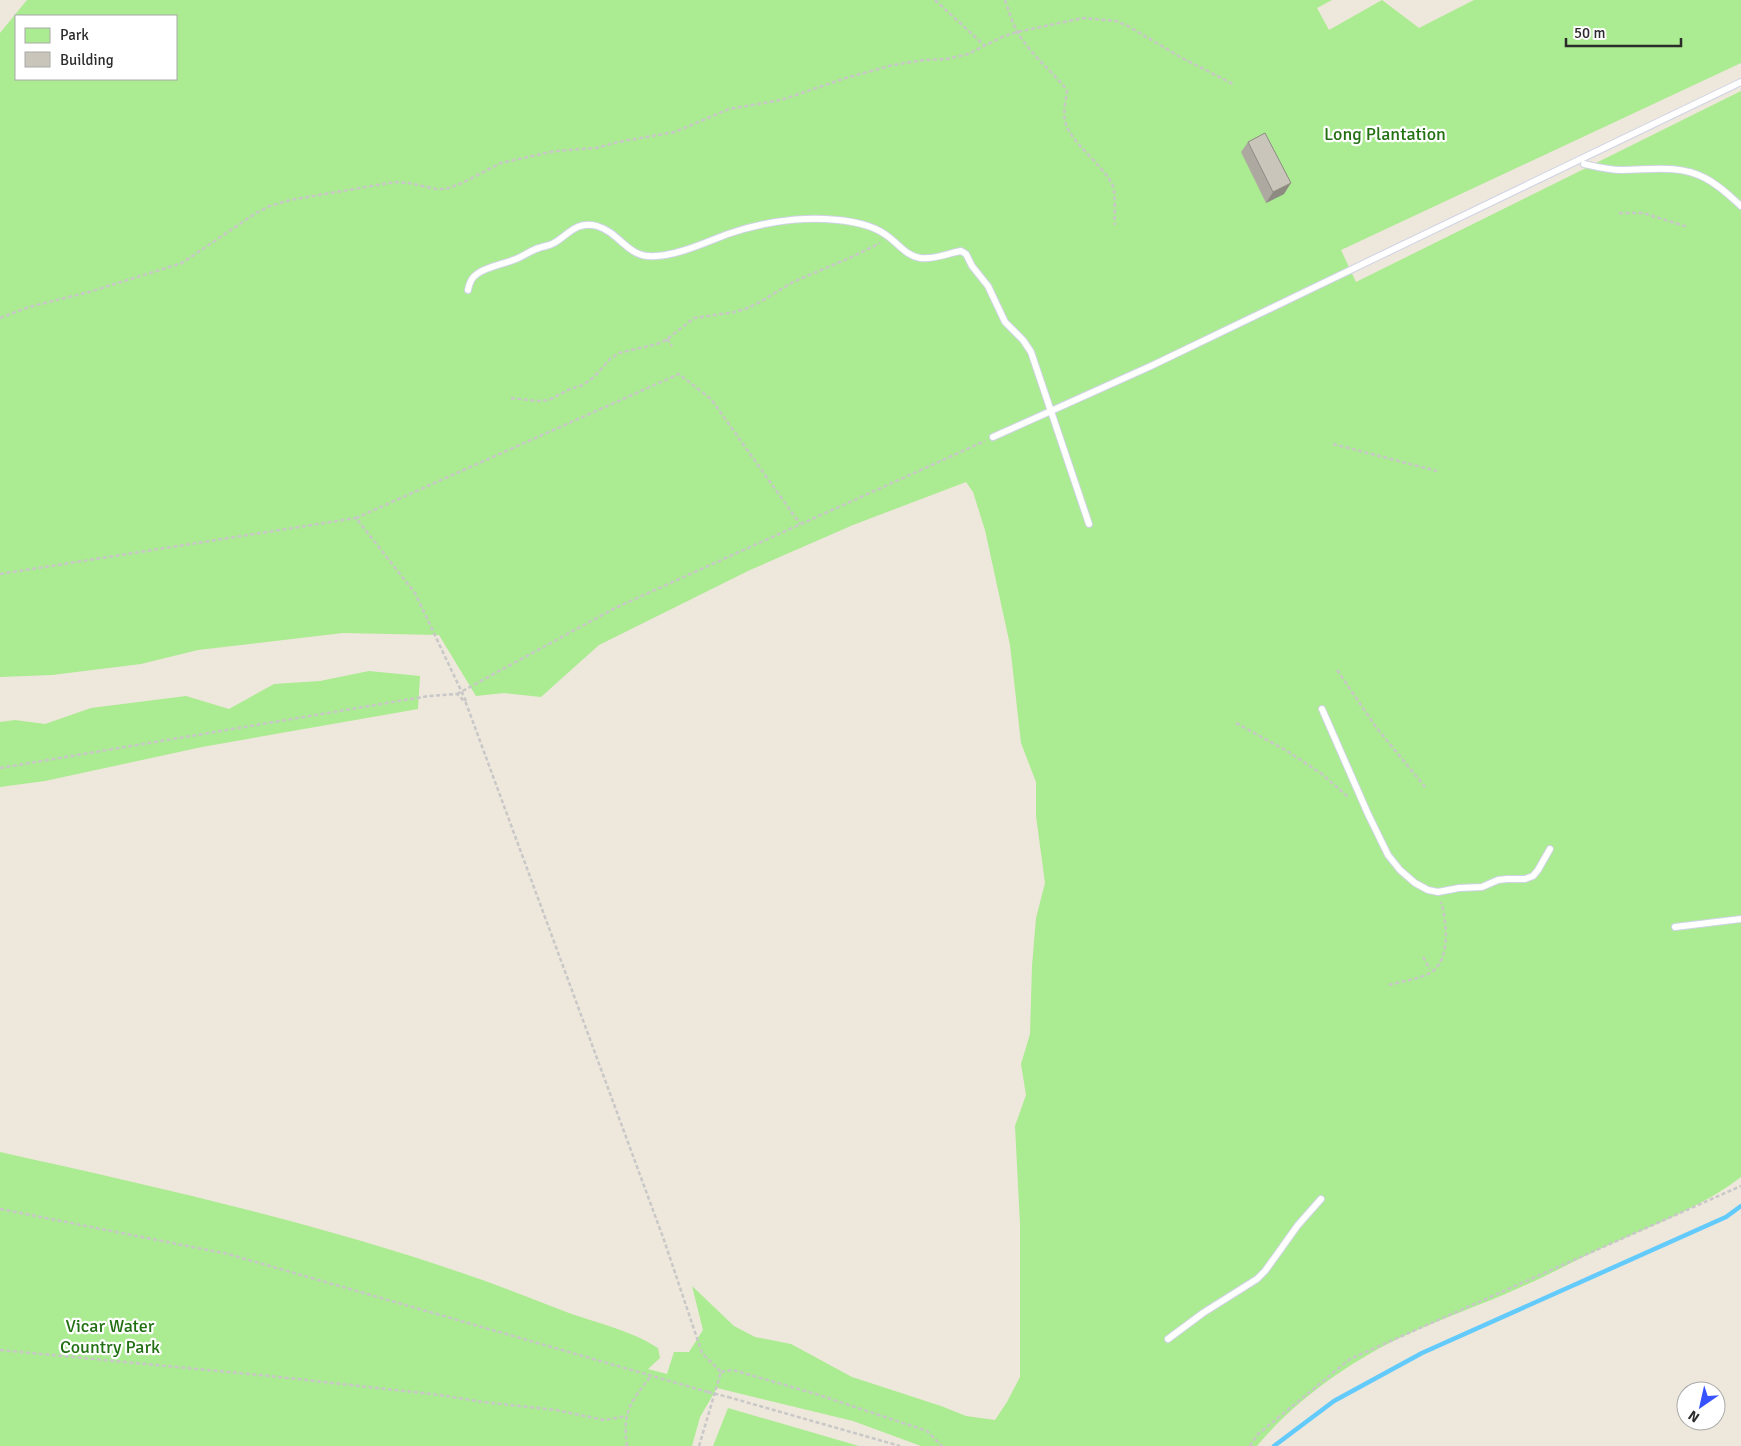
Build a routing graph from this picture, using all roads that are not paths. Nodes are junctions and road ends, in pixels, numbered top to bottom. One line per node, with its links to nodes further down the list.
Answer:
1 (1741, 82): 5 (lane)
2 (1584, 164): 3 (lane)
3 (1741, 206)
4 (468, 290): 5 (lane)
5 (1051, 412): 6 (lane); 7 (lane)
6 (993, 437)
7 (1088, 524)
8 (1322, 709): 9 (lane)
9 (1550, 849)
10 (1741, 919): 11 (lane)
11 (1674, 927)
12 (1321, 1199): 13 (lane)
13 (1168, 1339)

